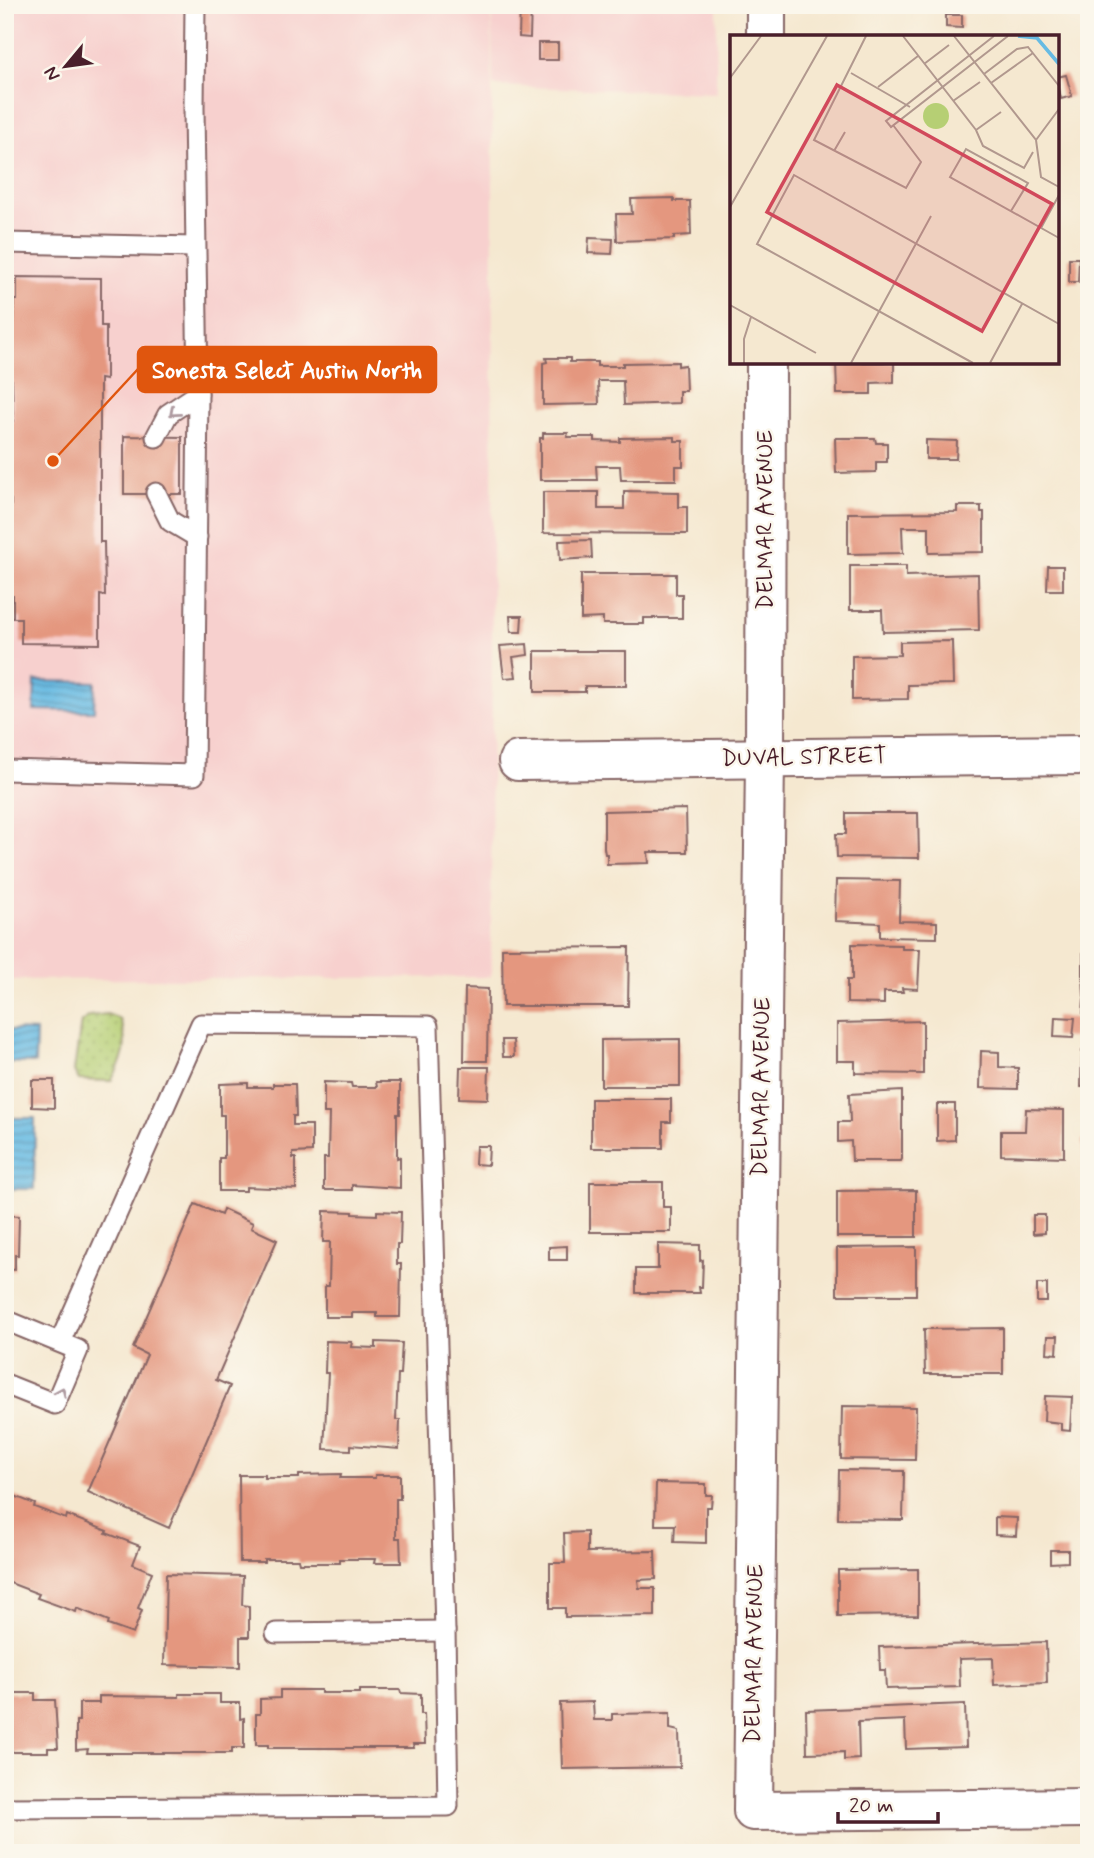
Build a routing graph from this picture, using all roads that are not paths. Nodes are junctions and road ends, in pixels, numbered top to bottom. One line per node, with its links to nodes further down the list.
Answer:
1 (195, 5): 5 (lane)
2 (766, 5): 3 (street)
3 (766, 35)
4 (5, 243): 5 (lane)
5 (195, 247): 7 (lane)
6 (766, 364): 12 (street, DELMAR AVENUE)
7 (198, 394): 8 (lane, one-way to 8); 10 (lane)
8 (156, 436)
9 (156, 493): 10 (lane)
10 (197, 537): 14 (lane)
11 (1089, 755): 12 (street, DUVAL STREET)
12 (765, 758): 13 (street, DUVAL STREET); 21 (street, DELMAR AVENUE)
13 (518, 761)
14 (5, 770)
15 (5, 1320): 16 (lane)
16 (60, 1342): 17 (lane, one-way to 16); 18 (lane)
17 (5, 1384)
18 (445, 1631): 19 (lane); 20 (lane)
19 (276, 1633)
20 (5, 1808)
21 (1089, 1808)

